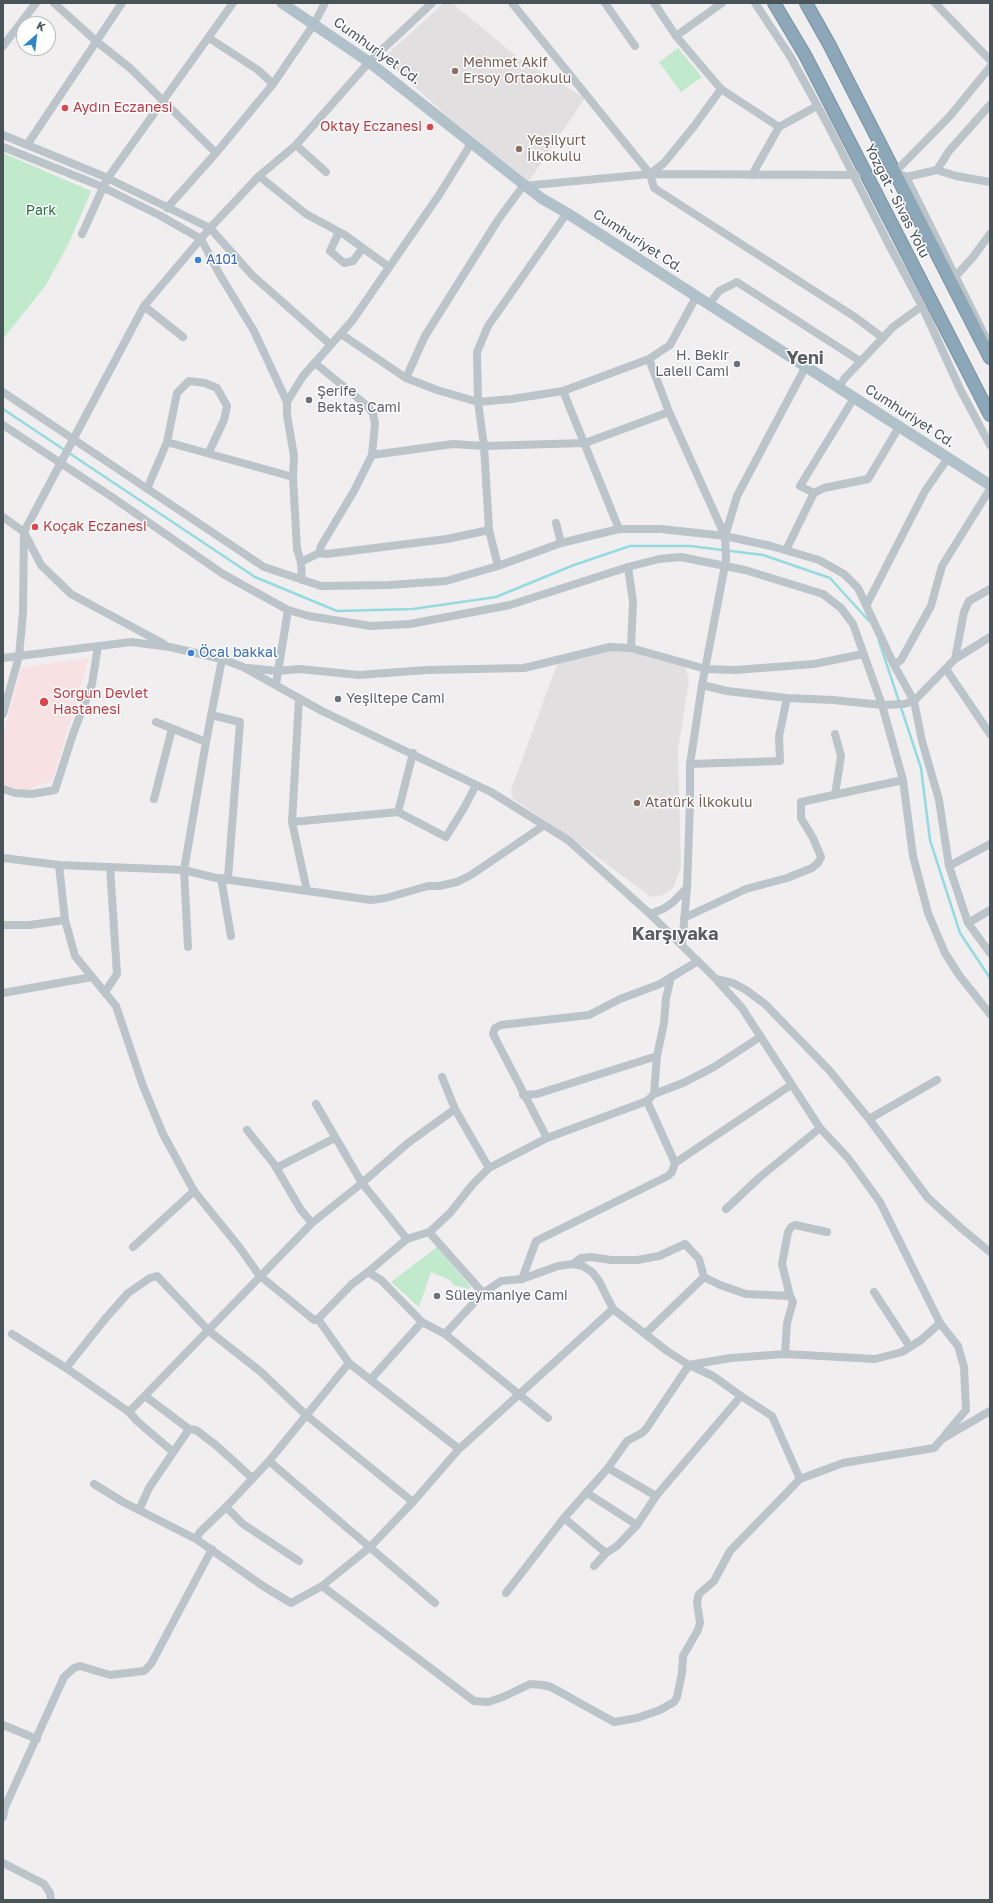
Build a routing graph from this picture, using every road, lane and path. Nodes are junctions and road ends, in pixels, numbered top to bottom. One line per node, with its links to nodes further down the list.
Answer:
1 (36, 3): 20 (street)
2 (54, 3): 19 (street)
3 (122, 3): 19 (street)
4 (233, 3): 18 (street)
5 (282, 3): 16 (main road, Cumhuriyet Cd.)
6 (325, 3): 16 (street)
7 (432, 3): 23 (street)
8 (512, 3): 41 (street)
9 (605, 3): 21 (street)
10 (654, 3): 17 (street)
11 (722, 3): 17 (street)
12 (755, 3): 29 (street)
13 (774, 3): 39 (highway, Yozgat - Sivas Yolu)
14 (806, 3): 40 (highway, Yozgat - Sivas Yolu)
15 (935, 3): 22 (street)
16 (314, 24): 23 (main road, Cumhuriyet Cd.); 25 (street)
17 (676, 36): 26 (street)
18 (209, 38): 25 (street); 27 (street)
19 (96, 41): 27 (street); 33 (street)
20 (3, 46)
21 (635, 46)
22 (990, 60)
23 (368, 62): 32 (main road, Cumhuriyet Cd.); 34 (street)
24 (990, 67): 40 (street)
25 (273, 84): 36 (street)
26 (721, 89): 30 (street); 41 (street)
27 (163, 101): 36 (street); 46 (street)
28 (990, 105): 37 (street)
29 (817, 106): 30 (street); 43 (street)
30 (779, 127): 42 (street)
31 (3, 135): 33 (street)
32 (472, 142): 48 (main road, Cumhuriyet Cd.); 58 (street)
33 (27, 145): 46 (street)
34 (296, 145): 38 (street); 44 (street)
35 (3, 146): 49 (street)
36 (216, 153): 50 (street)
37 (937, 170): 45 (street); 47 (street)
38 (326, 172)
39 (865, 172): 43 (street); 82 (highway, Yozgat - Sivas Yolu)
40 (895, 172): 45 (street); 69 (highway, Yozgat - Sivas Yolu)
41 (650, 174): 42 (street); 48 (street); 66 (street)
42 (752, 175): 43 (street)
43 (853, 175): 63 (street)
44 (259, 176): 52 (street); 53 (street)
45 (906, 177): 59 (street)
46 (107, 179): 49 (street); 50 (street)
47 (990, 182)
48 (523, 186): 51 (main road, Cumhuriyet Cd.); 74 (street)
49 (103, 188): 54 (street); 56 (street)
50 (167, 208): 52 (street)
51 (567, 213): 60 (main road, Cumhuriyet Cd.); 80 (street)
52 (210, 228): 56 (street); 68 (street)
53 (339, 232): 57 (street); 57 (street)
54 (82, 234)
55 (990, 234): 59 (street)
56 (201, 239): 62 (street); 79 (street)
57 (363, 248): 58 (street)
58 (389, 267): 64 (street)
59 (956, 276): 67 (street)
60 (696, 297): 61 (main road, Cumhuriyet Cd.); 70 (street)
61 (709, 305): 71 (street); 73 (main road, Cumhuriyet Cd.)
62 (144, 306): 65 (street); 85 (street)
63 (922, 306): 66 (street); 88 (street)
64 (341, 334): 68 (street); 74 (street)
65 (183, 337)
66 (883, 338): 71 (street)
67 (990, 344)
68 (331, 345): 72 (street)
69 (990, 358)
70 (649, 359): 76 (street); 81 (street)
71 (860, 361): 75 (street)
72 (315, 363): 79 (street); 91 (street)
73 (805, 368): 75 (main road, Cumhuriyet Cd.); 104 (street)
74 (406, 378): 80 (street)
75 (838, 388): 78 (main road, Cumhuriyet Cd.)
76 (563, 391): 80 (street); 87 (street)
77 (3, 392): 85 (street)
78 (854, 398): 84 (main road, Cumhuriyet Cd.); 98 (street)
79 (287, 402): 94 (street)
80 (478, 402): 89 (street)
81 (669, 412): 87 (street); 104 (street)
82 (990, 415)
83 (3, 425): 93 (street)
84 (899, 427): 92 (main road, Cumhuriyet Cd.); 98 (street)
85 (72, 439): 93 (street); 96 (street)
86 (167, 442): 90 (street); 90 (street); 96 (street)
87 (585, 443): 89 (street); 101 (street)
88 (990, 445)
89 (484, 446): 91 (street); 102 (street)
90 (210, 452): 94 (street)
91 (372, 455): 107 (street)
92 (948, 458): 95 (main road, Cumhuriyet Cd.); 114 (street)
93 (59, 464): 103 (street); 115 (street)
94 (293, 477): 108 (street)
95 (990, 485)
96 (147, 489): 112 (street)
97 (990, 489): 125 (street)
98 (814, 494): 106 (street)
99 (3, 517): 103 (street)
100 (556, 523): 105 (street)
101 (619, 529): 104 (street); 105 (street)
102 (489, 530): 107 (street); 110 (street)
103 (24, 532): 118 (street); 121 (street)
104 (725, 536): 106 (street); 109 (street)
105 (561, 542): 110 (street)
106 (786, 550): 114 (street)
107 (319, 553): 108 (street)
108 (301, 562): 112 (street)
109 (725, 563): 111 (street); 120 (street); 127 (street)
110 (498, 566): 112 (street)
111 (628, 567): 115 (street); 119 (street)
112 (302, 580)
113 (990, 589): 124 (street)
114 (867, 604): 125 (street)
115 (288, 610): 129 (street)
116 (990, 637): 124 (street)
117 (98, 646): 118 (street); 121 (street); 147 (street)
118 (170, 647): 123 (street)
119 (631, 648): 127 (street); 129 (street)
120 (863, 654): 127 (street); 135 (street)
121 (19, 656): 122 (street); 136 (street)
122 (3, 658)
123 (222, 659): 126 (street); 137 (street)
124 (955, 659): 128 (street)
125 (894, 665): 134 (street)
126 (243, 667): 129 (street); 130 (street)
127 (706, 669): 131 (street)
128 (946, 669): 134 (street); 141 (street)
129 (277, 671): 130 (street)
130 (276, 684): 133 (street)
131 (702, 685): 132 (street); 144 (street)
132 (787, 698): 135 (street); 144 (street)
133 (299, 699): 143 (street); 151 (street)
134 (914, 701): 135 (street); 156 (street)
135 (885, 705): 145 (street)
136 (3, 714)
137 (211, 715): 142 (street); 159 (street)
138 (156, 722): 139 (street)
139 (172, 728): 142 (street); 149 (street)
140 (835, 734): 148 (street)
141 (990, 734)
142 (206, 742): 158 (street)
143 (413, 753): 146 (street); 150 (street)
144 (690, 764): 160 (street)
145 (903, 780): 148 (street); 178 (street)
146 (476, 785): 150 (street); 152 (street)
147 (3, 789)
148 (835, 795): 164 (street)
149 (154, 799)
150 (398, 812): 151 (street)
151 (292, 822): 161 (street)
152 (543, 826): 161 (street); 163 (street)
153 (990, 844): 156 (street)
154 (3, 858): 155 (street)
155 (59, 865): 157 (street); 165 (street)
156 (948, 866): 166 (street)
157 (110, 867): 158 (street); 176 (street)
158 (184, 870): 159 (street); 170 (street)
159 (224, 878): 161 (street); 168 (street)
160 (687, 888): 163 (street); 164 (street)
161 (307, 890)
162 (990, 910): 166 (street)
163 (650, 914): 169 (street)
164 (684, 918): 169 (street)
165 (65, 920): 167 (street); 173 (street)
166 (968, 923): 171 (street)
167 (3, 924)
168 (231, 936)
169 (682, 945): 172 (street)
170 (188, 947)
171 (990, 953)
172 (698, 962): 174 (street); 175 (street)
173 (92, 977): 176 (street); 177 (street)
174 (671, 977): 180 (street); 185 (street)
175 (716, 979): 179 (street); 189 (street)
176 (105, 992): 198 (street)
177 (3, 993)
178 (990, 1014)
179 (760, 1037): 183 (street); 184 (street)
180 (657, 1056): 184 (street); 185 (street)
181 (442, 1077): 188 (street)
182 (937, 1080): 189 (street)
183 (791, 1085): 190 (street); 194 (street)
184 (654, 1094): 186 (street)
185 (523, 1095): 193 (street)
186 (647, 1101): 193 (street); 194 (street)
187 (316, 1104): 192 (street)
188 (456, 1109): 196 (street); 197 (street)
189 (870, 1119): 205 (street)
190 (820, 1128): 199 (street); 217 (street)
191 (247, 1130): 195 (street)
192 (335, 1138): 195 (street); 197 (street)
193 (547, 1138): 196 (street)
194 (675, 1163): 210 (street)
195 (276, 1168): 200 (street)
196 (489, 1168): 201 (street)
197 (362, 1183): 200 (street); 203 (street)
198 (194, 1191): 204 (street); 208 (street)
199 (726, 1209)
200 (312, 1223): 208 (street)
201 (429, 1232): 203 (street); 212 (street)
202 (827, 1232): 213 (street)
203 (407, 1239): 207 (street)
204 (133, 1247)
205 (990, 1252)
206 (573, 1264): 209 (street); 210 (street); 214 (street)
207 (368, 1272): 215 (street); 216 (street)
208 (259, 1276): 215 (street); 218 (street)
209 (704, 1277): 213 (street); 221 (street)
210 (522, 1279): 212 (street)
211 (874, 1292): 222 (street)
212 (483, 1293): 220 (street)
213 (790, 1296): 223 (street)
214 (613, 1308): 221 (street); 228 (street)
215 (318, 1319): 224 (street)
216 (422, 1322): 220 (street); 227 (street)
217 (940, 1323): 222 (street); 236 (street)
218 (209, 1331): 226 (street); 229 (street); 233 (street)
219 (12, 1334): 226 (street)
220 (445, 1334): 228 (street)
221 (645, 1334): 225 (street)
222 (910, 1347): 223 (street)
223 (785, 1354): 225 (street)
224 (349, 1363): 227 (street); 233 (street)
225 (688, 1365): 230 (street); 240 (street)
226 (66, 1368): 232 (street)
227 (371, 1379): 237 (street)
228 (518, 1394): 234 (street); 237 (street)
229 (146, 1396): 232 (street); 235 (street)
230 (741, 1396): 242 (street); 245 (street)
231 (990, 1411): 236 (street)
232 (130, 1412): 238 (street)
233 (306, 1415): 239 (street); 246 (street)
234 (548, 1418)
235 (189, 1429): 238 (street); 241 (street)
236 (942, 1439): 242 (street)
237 (459, 1449): 246 (street)
238 (173, 1452): 248 (street)
239 (270, 1461): 241 (street); 252 (street)
240 (608, 1468): 244 (street); 245 (street)
241 (252, 1478): 247 (street)
242 (800, 1479): 257 (street)
243 (94, 1484): 248 (street)
244 (587, 1493): 249 (street); 250 (street)
245 (656, 1496): 250 (street)
246 (414, 1502): 252 (street)
247 (226, 1507): 251 (street); 255 (street)
248 (139, 1510): 251 (street)
249 (564, 1518): 254 (street); 258 (street)
250 (637, 1525): 254 (street)
251 (196, 1539): 253 (street)
252 (369, 1548): 257 (street); 259 (street)
253 (212, 1549): 257 (street); 261 (street)
254 (606, 1552): 256 (street)
255 (299, 1561)
256 (594, 1566)
257 (322, 1586)
258 (506, 1593)
259 (434, 1603)
260 (3, 1725): 261 (street)
261 (37, 1739): 262 (street)
262 (4, 1807): 263 (street)
263 (3, 1817)
264 (3, 1864): 265 (street)
265 (51, 1900)

